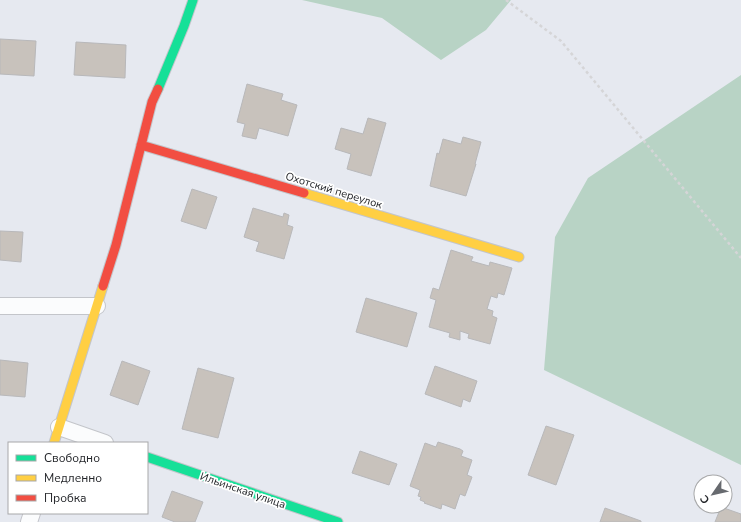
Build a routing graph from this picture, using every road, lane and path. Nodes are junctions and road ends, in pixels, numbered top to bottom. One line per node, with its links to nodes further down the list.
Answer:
1 (193, 0): 3 (street)
2 (506, 0): 5 (path)
3 (141, 145): 4 (street, Охотский переулок); 7 (street)
4 (519, 257)
5 (741, 258)
6 (0, 306): 7 (street)
7 (97, 306): 8 (street)
8 (59, 427): 9 (street); 10 (street)
9 (54, 442)
10 (102, 442)
11 (148, 457): 12 (street, Ильинская улица)
12 (338, 522)

